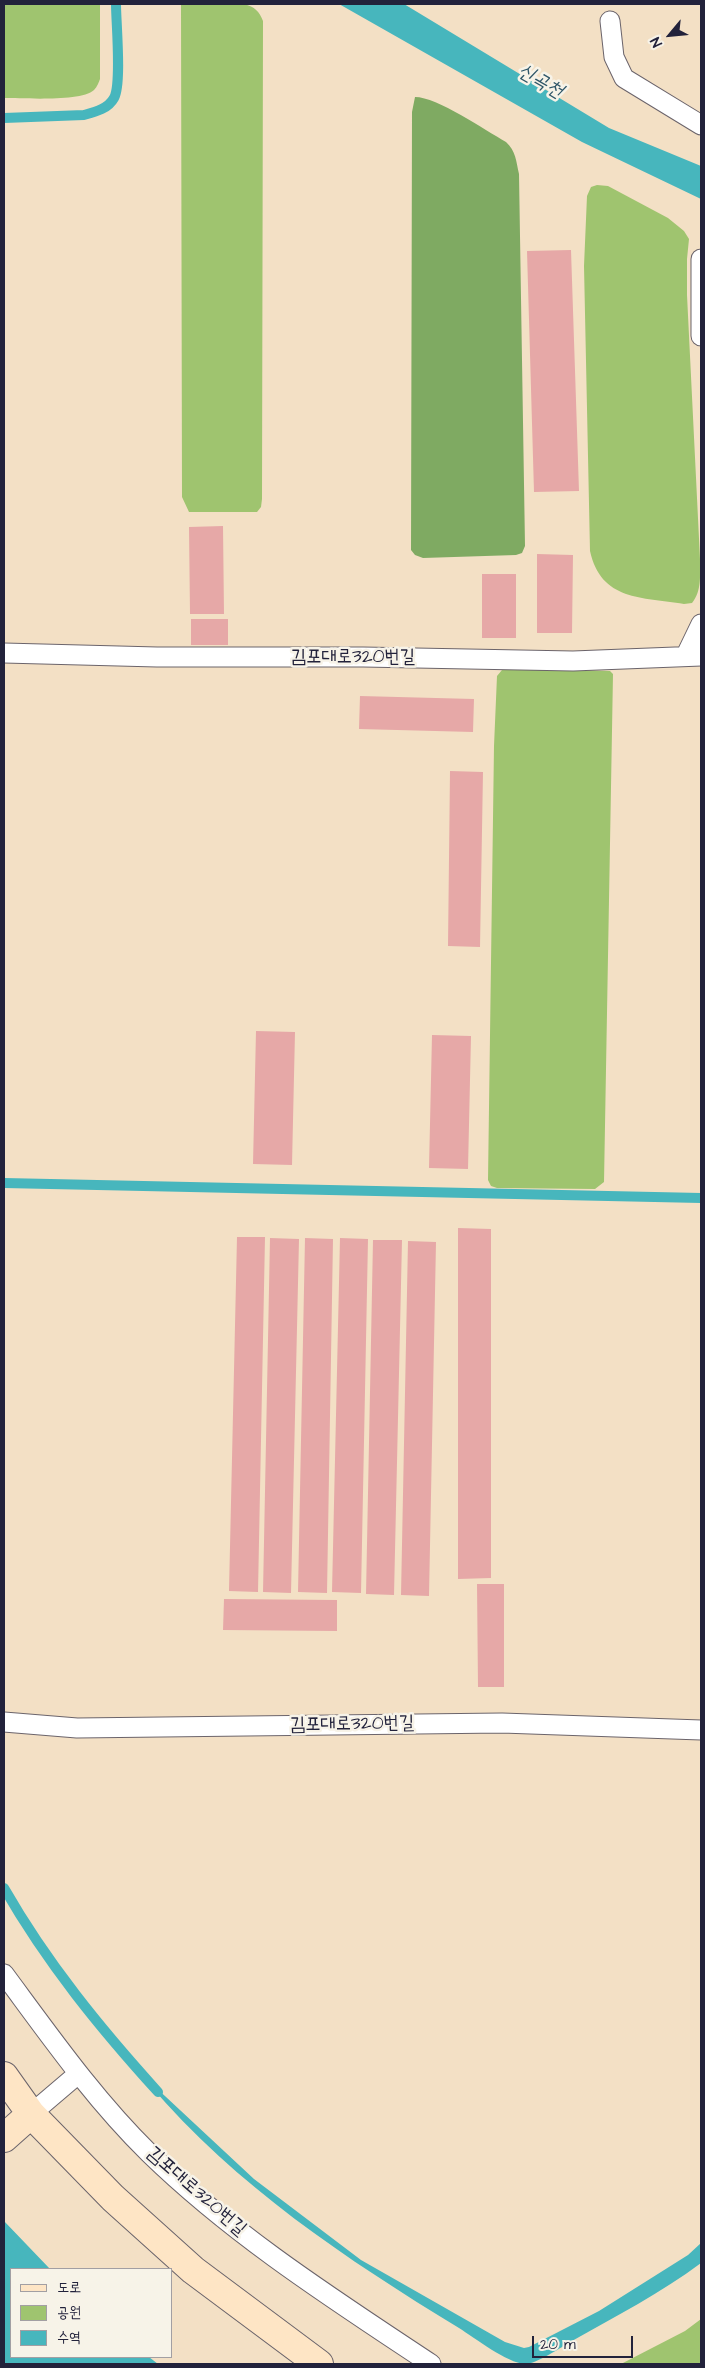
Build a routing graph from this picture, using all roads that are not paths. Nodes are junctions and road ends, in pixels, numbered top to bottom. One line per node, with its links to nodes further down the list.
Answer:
1 (610, 21): 2 (lane)
2 (701, 125)
3 (701, 259): 4 (lane)
4 (701, 336)
5 (701, 624): 7 (lane)
6 (4, 653): 7 (lane, 김포대로320번길)
7 (694, 656)
8 (4, 1722): 9 (lane, 김포대로320번길)
9 (701, 1730)
10 (4, 1974): 11 (lane, 김포대로320번길)
11 (78, 2074): 13 (lane); 16 (lane, 김포대로320번길)
12 (4, 2076): 13 (street)
13 (31, 2114): 14 (street); 15 (street)
14 (4, 2138)
15 (319, 2364)
16 (431, 2364)

